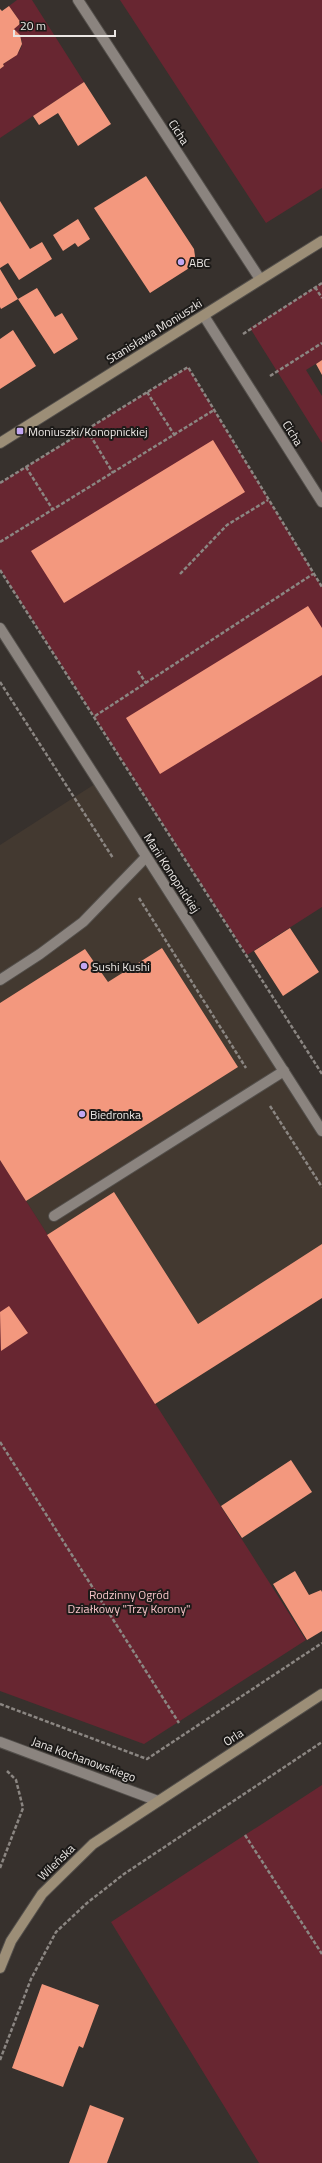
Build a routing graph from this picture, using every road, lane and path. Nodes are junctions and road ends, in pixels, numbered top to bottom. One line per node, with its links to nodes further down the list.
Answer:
1 (78, 0): 3 (street, Cicha)
2 (322, 241): 3 (street, Stanisława Moniuszki)
3 (260, 279): 7 (street, Stanisława Moniuszki)
4 (322, 283): 5 (path)
5 (315, 287): 6 (path); 8 (path)
6 (322, 298)
7 (204, 316): 15 (street, Stanisława Moniuszki); 20 (street, Cicha)
8 (242, 333)
9 (322, 343): 10 (path)
10 (269, 376)
11 (147, 392): 12 (path); 13 (path); 14 (path)
12 (214, 410): 14 (path); 19 (path)
13 (87, 430): 16 (path); 17 (path)
14 (175, 436): 17 (path)
15 (0, 444)
16 (26, 467): 18 (path); 21 (path)
17 (114, 473): 21 (path)
18 (0, 483)
19 (268, 500): 24 (path); 25 (path)
20 (322, 502)
21 (53, 510): 22 (path)
22 (0, 542)
23 (0, 570): 31 (path)
24 (180, 574)
25 (313, 574): 26 (path); 30 (path)
26 (322, 587)
27 (0, 628): 32 (street, Marii Konopnickiej)
28 (138, 671): 30 (path)
29 (0, 682): 33 (path)
30 (146, 683): 31 (path)
31 (95, 716): 36 (path)
32 (146, 857): 33 (street); 35 (street, Marii Konopnickiej)
33 (126, 878): 34 (street); 37 (path)
34 (0, 980)
35 (284, 1071): 37 (street); 38 (street, Marii Konopnickiej)
36 (322, 1074)
37 (258, 1087): 39 (path); 40 (street)
38 (322, 1131)
39 (322, 1187)
40 (54, 1216)
41 (0, 1442): 45 (path)
42 (322, 1643): 44 (path)
43 (322, 1694): 49 (street, Orla)
44 (0, 1704)
45 (179, 1723)
46 (0, 1742): 49 (street, Jana Kochanowskiego)
47 (322, 1742): 54 (path)
48 (5, 1769): 51 (path)
49 (158, 1801): 53 (street, Wileńska)
50 (245, 1835): 52 (path)
51 (0, 1868)
52 (322, 1954)
53 (0, 1968)
54 (0, 2060)

